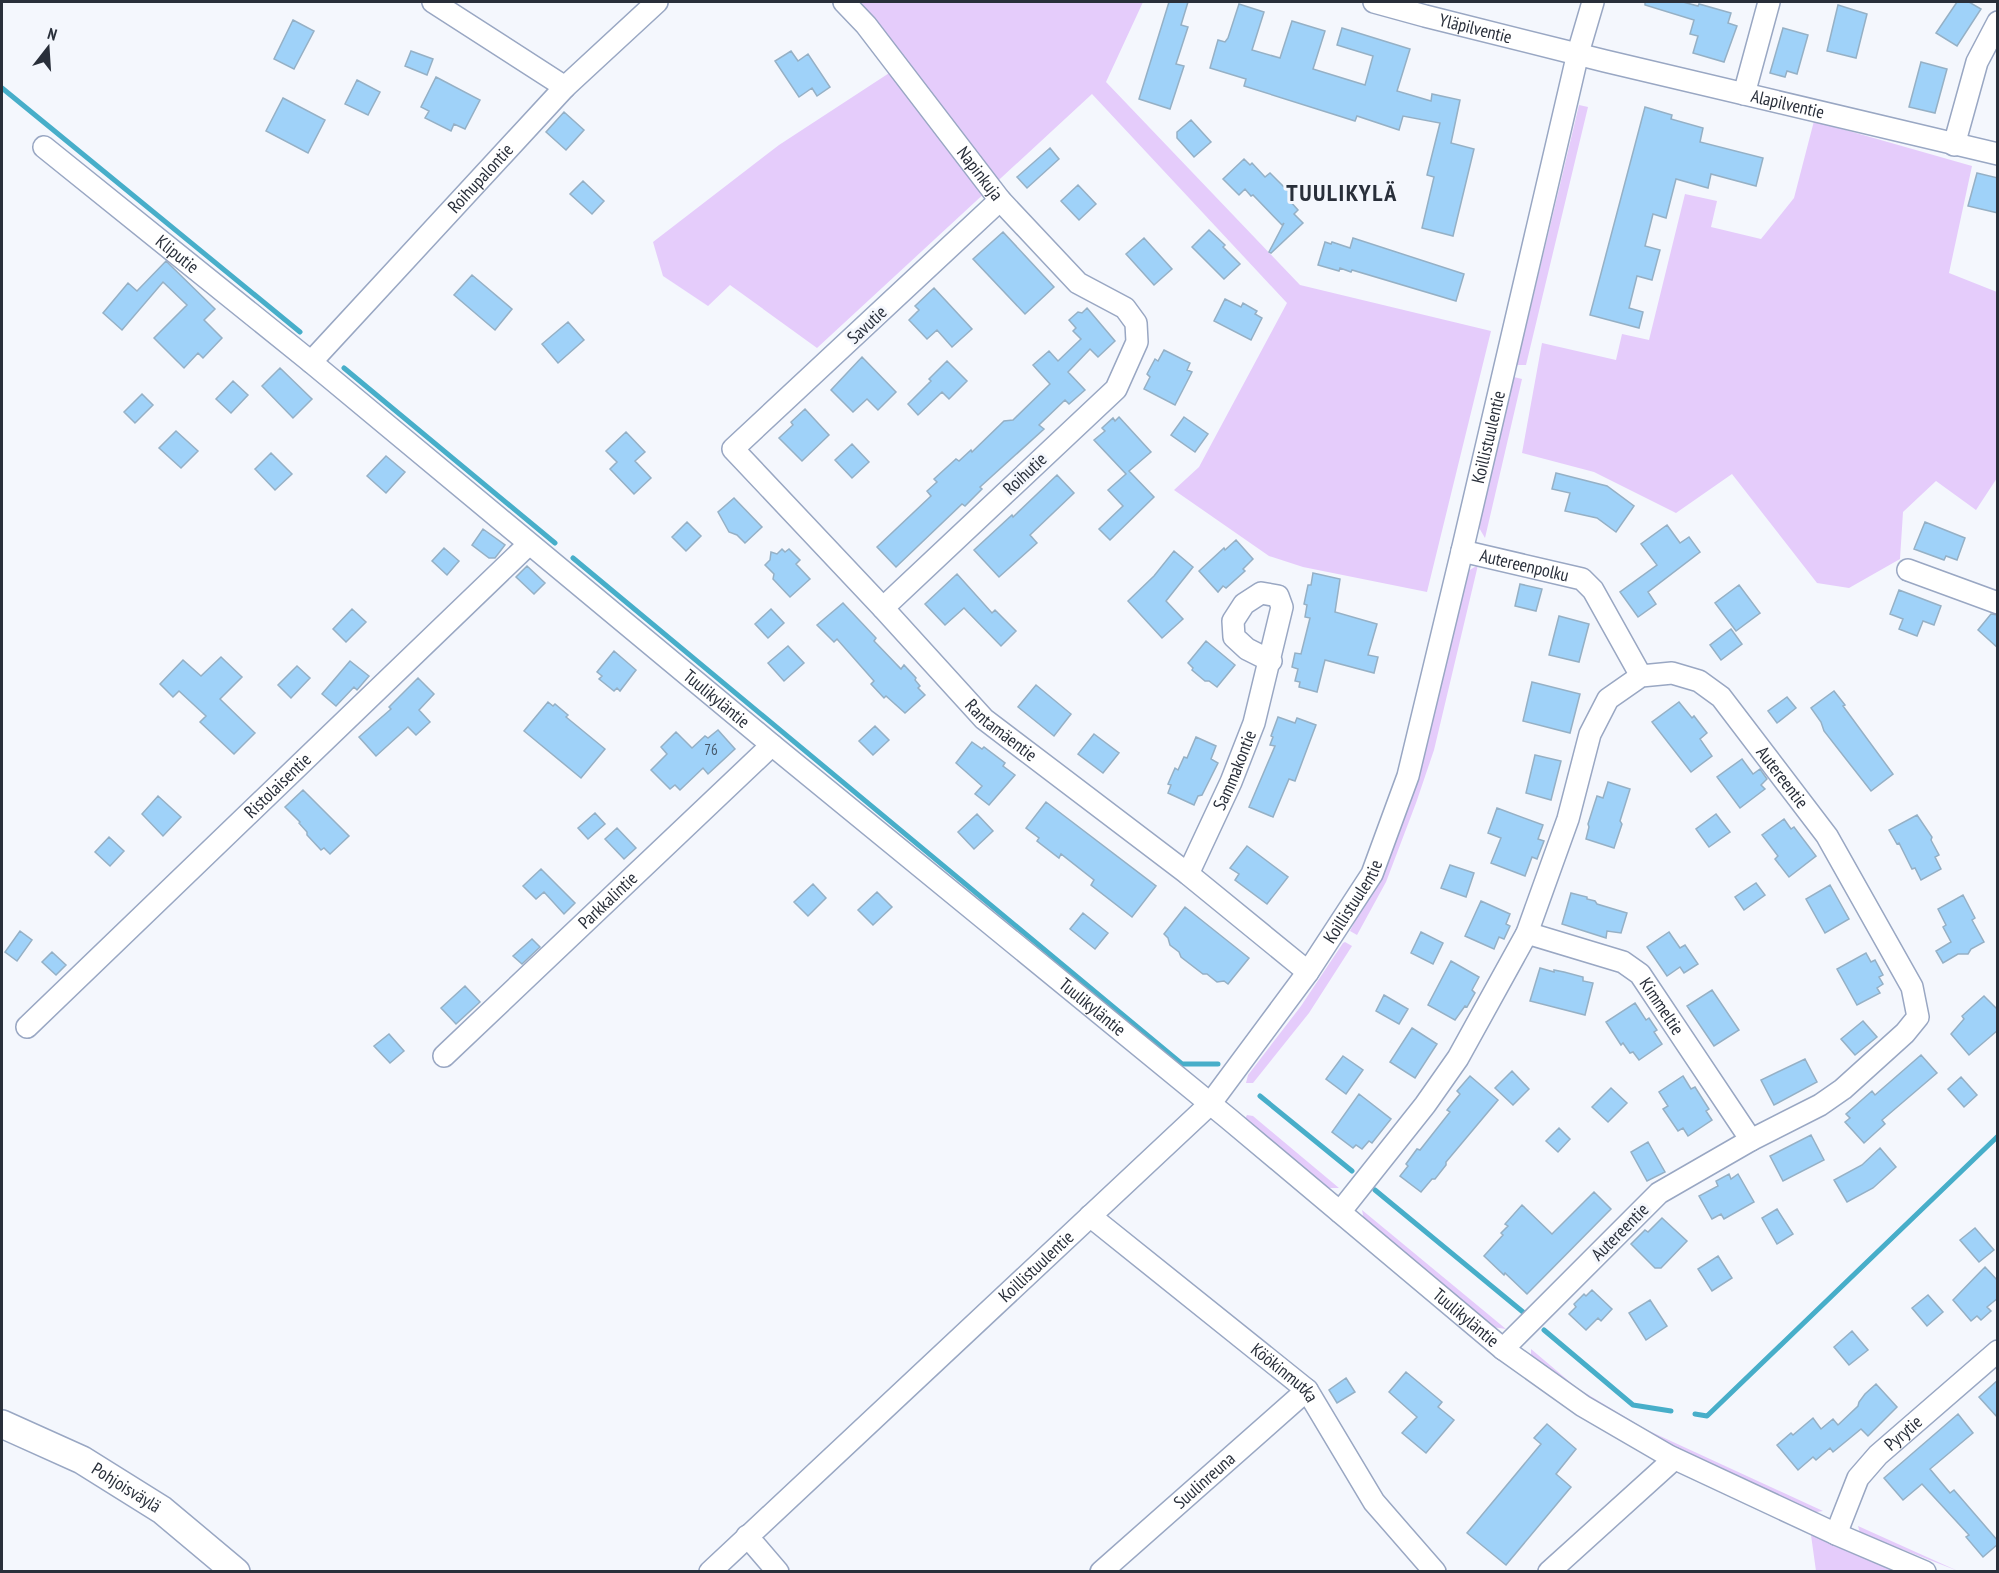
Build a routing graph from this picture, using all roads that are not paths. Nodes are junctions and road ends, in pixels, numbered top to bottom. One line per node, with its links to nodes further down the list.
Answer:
1 (433, 2): 10 (street)
2 (657, 2): 10 (street, Roihupalontie)
3 (844, 2): 15 (street, Napinkuja)
4 (1374, 2): 7 (street, Yläpilventie)
5 (1593, 2): 9 (street, Koillistuulentie)
6 (1769, 2): 11 (street)
7 (1427, 9): 9 (street, Yläpilventie)
8 (1998, 21): 12 (street)
9 (1578, 53): 11 (street, Alapilventie); 20 (street, Koillistuulentie)
10 (565, 87): 17 (street, Roihupalontie)
11 (1744, 94): 12 (street, Alapilventie)
12 (1954, 145): 14 (street, Alapilventie)
13 (44, 147): 17 (street, Kliputie)
14 (1998, 154)
15 (1000, 200): 16 (street, Napinkuja); 18 (street, Savutie)
16 (1136, 323): 23 (street, Roihutie)
17 (311, 362): 19 (street, Tuulikyläntie)
18 (733, 449): 23 (street, Rantamäentie)
19 (529, 543): 26 (street, Tuulikyläntie); 30 (street, Ristolaisentie)
20 (1462, 550): 25 (street, Autereenpolku); 29 (street, Koillistuulentie)
21 (1908, 570): 22 (street)
22 (1998, 603)
23 (883, 608): 27 (street, Rantamäentie)
24 (1271, 661): 27 (street, Sammakontie)
25 (1641, 676): 28 (street, Autereentie); 33 (street, Autereentie)
26 (772, 745): 31 (street, Parkkalintie); 32 (street, Tuulikyläntie)
27 (1188, 874): 29 (street, Rantamäentie)
28 (1527, 933): 33 (street, Kimmeltie); 34 (street, Autereentie)
29 (1308, 972): 32 (street, Koillistuulentie)
30 (27, 1027)
31 (444, 1056)
32 (1209, 1104): 34 (street, Tuulikyläntie); 35 (street, Koillistuulentie)
33 (1751, 1140): 36 (street, Autereentie)
34 (1340, 1212): 36 (street, Tuulikyläntie)
35 (1090, 1216): 38 (street, Köökinmutka); 42 (street, Koillistuulentie)
36 (1503, 1349): 40 (street, Tuulikyläntie)
37 (1998, 1351): 41 (street, Pyrytie)
38 (1307, 1390): 43 (street, Suulinreuna); 47 (street, Köökinmutka)
39 (2, 1424): 44 (main road, Pohjoisväylä)
40 (1674, 1459): 41 (street, Tuulikyläntie); 48 (street)
41 (1836, 1534): 49 (street, Tuulikyläntie)
42 (747, 1536): 45 (street, Koillistuulentie); 46 (street)
43 (1108, 1569)
44 (236, 1572)
45 (710, 1572)
46 (778, 1572)
47 (1435, 1572)
48 (1549, 1572)
49 (1925, 1572)

